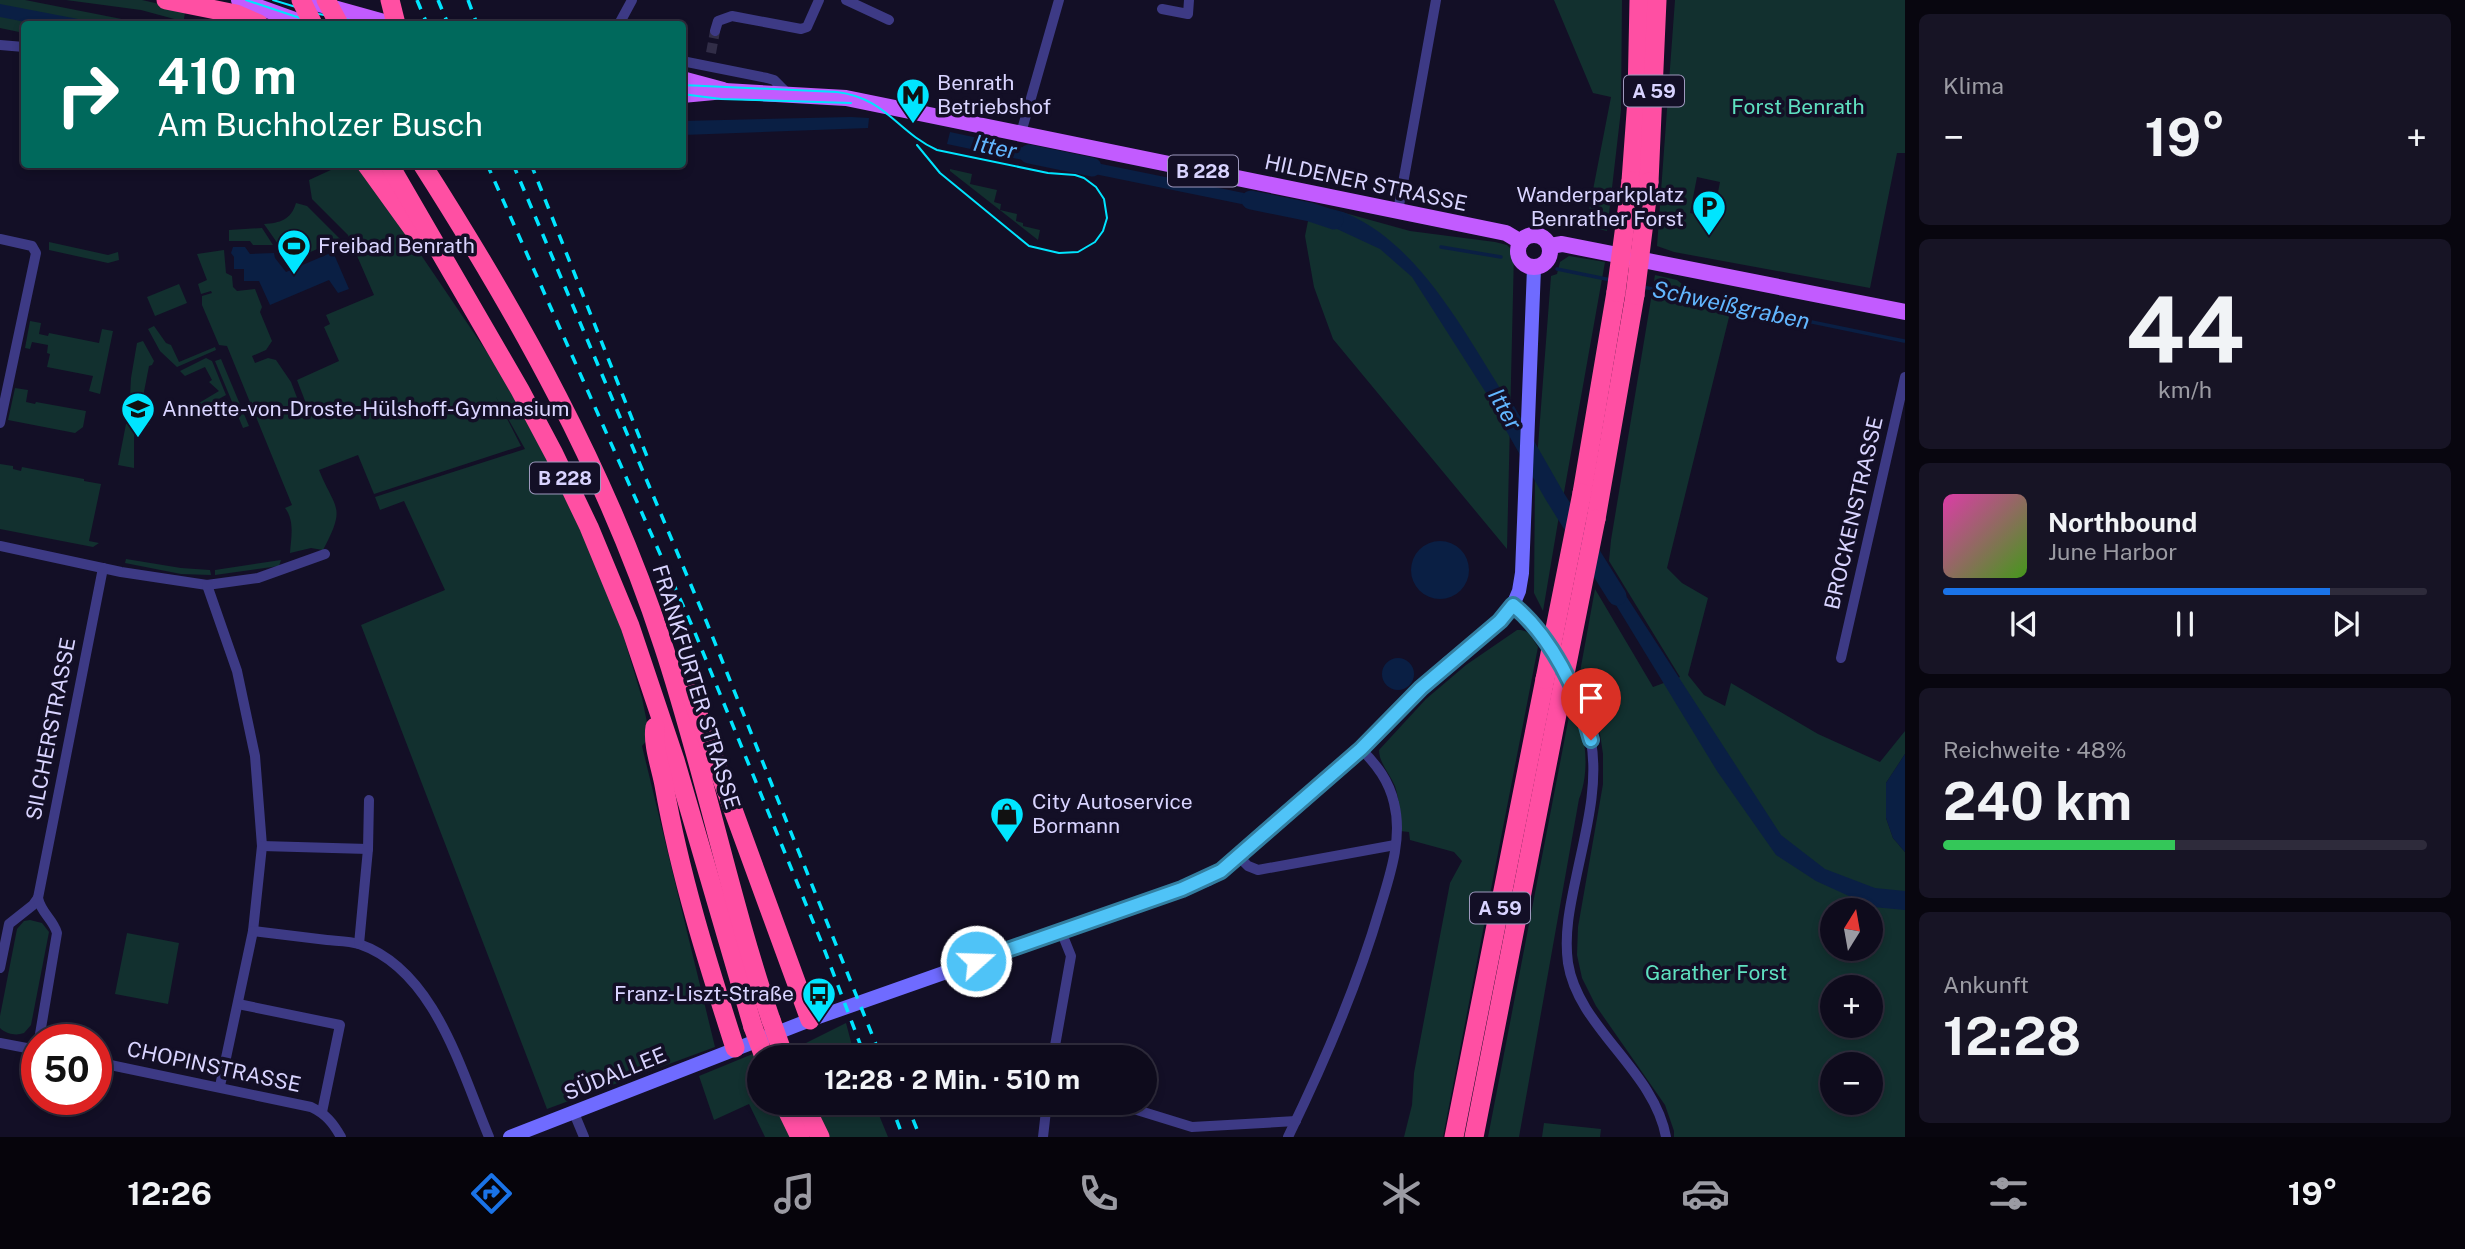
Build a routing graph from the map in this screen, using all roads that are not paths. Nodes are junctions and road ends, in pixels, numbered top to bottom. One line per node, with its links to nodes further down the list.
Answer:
1 (166, 0): 16 (highway)
2 (239, 0): 17 (main road)
3 (303, 0): 18 (highway, bridge); 20 (main road)
4 (326, 0): 19 (highway, bridge)
5 (390, 0): 21 (highway)
6 (632, 0): 22 (street)
7 (818, 0): 23 (street)
8 (846, 0): 15 (street)
9 (1059, 0): 33 (street)
10 (1189, 0): 14 (street)
11 (1436, 0): 40 (street)
12 (1639, 0): 38 (highway, A 59)
13 (1657, 0): 38 (highway, A 59)
14 (1162, 9)
15 (889, 20)
16 (252, 21)
17 (298, 21)
18 (312, 21)
19 (337, 21)
20 (380, 21)
21 (395, 21)
22 (621, 21)
23 (715, 31)
24 (0, 45): 25 (street)
25 (21, 47)
26 (711, 53): 28 (street)
27 (686, 62): 28 (street, HILDENER STRASSE)
28 (708, 65): 31 (street, HILDENER STRASSE)
29 (686, 80): 30 (main road, HILDENER STRASSE / B 228)
30 (726, 91): 31 (main road, HILDENER STRASSE / B 228); 32 (main road, HILDENER STRASSE / B 228)
31 (788, 94): 33 (main road, HILDENER STRASSE / B 228)
32 (686, 95)
33 (1021, 133): 40 (main road, HILDENER STRASSE / B 228)
34 (369, 168): 47 (highway, B 228)
35 (391, 168): 47 (highway)
36 (425, 168): 39 (highway, FRANKFURTER STRASSE)
37 (439, 168): 39 (highway)
38 (1640, 181): 45 (highway, A 59, bridge)
39 (447, 203): 55 (highway, FRANKFURTER STRASSE / B 228)
40 (1398, 211): 42 (main road, HILDENER STRASSE / B 228)
41 (0, 239): 49 (street)
42 (1521, 242): 43 (main road, HILDENER STRASSE / B 228); 44 (main road)
43 (1550, 246): 44 (main road); 46 (main road, HILDENER STRASSE / B 228)
44 (1534, 268): 54 (main road)
45 (1626, 293): 95 (highway, A 59, bridge); 96 (highway, A 59, bridge)
46 (1905, 312)
47 (475, 314): 57 (highway, FRANKFURTER STRASSE / B 228)
48 (1905, 377): 56 (street, BROCKENSTRASSE)
49 (0, 424)
50 (0, 546): 52 (street)
51 (325, 554): 53 (street)
52 (103, 568): 53 (street); 64 (street, SILCHERSTRASSE)
53 (207, 585): 61 (street)
54 (1513, 605): 58 (main road, SÜDALLEE); 97 (street)
55 (664, 646): 70 (highway); 71 (highway, FRANKFURTER STRASSE / B 228)
56 (1841, 658)
57 (659, 717): 71 (highway, FRANKFURTER STRASSE / B 228); 77 (highway)
58 (1361, 749): 60 (street); 63 (main road, SÜDALLEE)
59 (369, 800): 62 (street)
60 (1395, 845): 63 (street); 86 (street)
61 (262, 846): 62 (street); 65 (street)
62 (368, 849): 67 (street)
63 (1239, 857): 66 (main road, SÜDALLEE)
64 (38, 898): 68 (street); 72 (street)
65 (253, 931): 67 (street); 69 (street)
66 (1061, 931): 70 (main road, SÜDALLEE); 75 (street)
67 (359, 944): 88 (street)
68 (0, 968)
69 (238, 1004): 79 (street); 80 (street, CHOPINSTRASSE)
70 (810, 1020): 77 (main road, SÜDALLEE)
71 (762, 1023): 74 (highway, FRANKFURTER STRASSE / B 228, bridge)
72 (42, 1024)
73 (0, 1043): 76 (street)
74 (770, 1045)
75 (1055, 1045)
76 (21, 1047)
77 (735, 1048): 81 (main road, SÜDALLEE)
78 (112, 1065): 79 (street, CHOPINSTRASSE)
79 (220, 1086): 80 (street, CHOPINSTRASSE)
80 (322, 1112): 87 (street, CHOPINSTRASSE)
81 (575, 1113): 89 (main road, SÜDALLEE); 90 (street)
82 (789, 1115): 91 (highway)
83 (809, 1115): 92 (highway)
84 (1046, 1115): 93 (street)
85 (1153, 1115): 86 (street)
86 (1296, 1121): 94 (street)
87 (341, 1137)
88 (489, 1137)
89 (510, 1137)
90 (584, 1137)
91 (800, 1137)
92 (820, 1137)
93 (1043, 1137)
94 (1289, 1137)
95 (1454, 1137)
96 (1474, 1137)
97 (1666, 1137)

